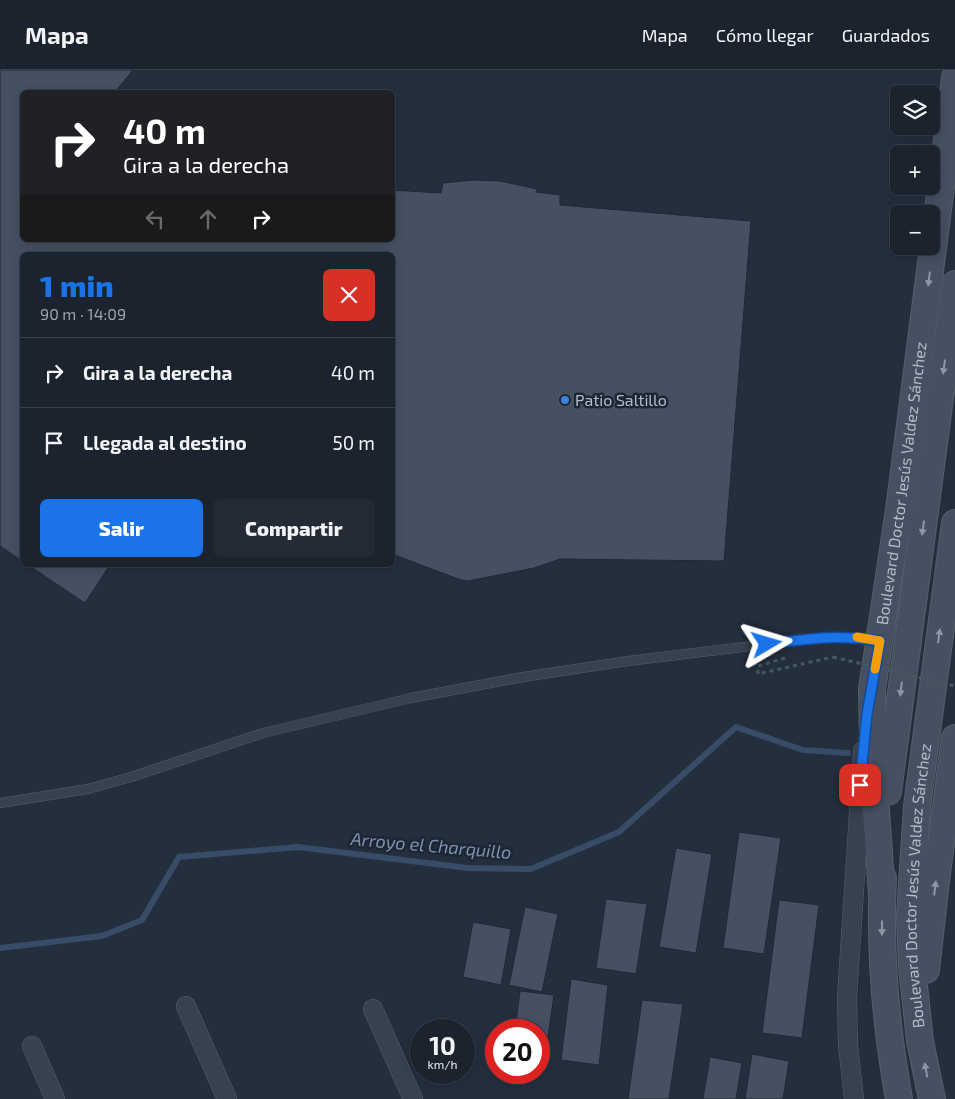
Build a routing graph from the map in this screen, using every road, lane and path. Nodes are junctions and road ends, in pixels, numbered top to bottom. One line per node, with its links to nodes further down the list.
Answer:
1 (952, 70): 2 (lane)
2 (955, 77): 3 (main road, Boulevard Doctor Jesús Valdez Sánchez)
3 (952, 123): 6 (main road, Boulevard Doctor Jesús Valdez Sánchez, one-way to 6)
4 (955, 284): 13 (main road, Boulevard Doctor Jesús Valdez Sánchez, one-way to 13)
5 (955, 523): 16 (main road, Boulevard Doctor Jesús Valdez Sánchez, one-way to 5)
6 (880, 641): 9 (main road, Boulevard Doctor Jesús Valdez Sánchez); 11 (lane)
7 (786, 658): 8 (path, bridge)
8 (955, 686)
9 (872, 690): 13 (main road); 21 (street, Boulevard Doctor Jesús Valdez Sánchez)
10 (955, 738): 12 (main road, Boulevard Doctor Jesús Valdez Sánchez)
11 (0, 803)
12 (948, 836): 16 (main road, Boulevard Doctor Jesús Valdez Sánchez, one-way to 12)
13 (882, 895): 22 (main road, Boulevard Doctor Jesús Valdez Sánchez, one-way to 22)
14 (186, 1006): 19 (street)
15 (373, 1009): 20 (street)
16 (920, 1041): 23 (main road, Boulevard Doctor Jesús Valdez Sánchez, one-way to 16)
17 (32, 1046): 18 (street)
18 (55, 1099)
19 (227, 1099)
20 (413, 1099)
21 (854, 1099)
22 (899, 1099)
23 (932, 1099)

